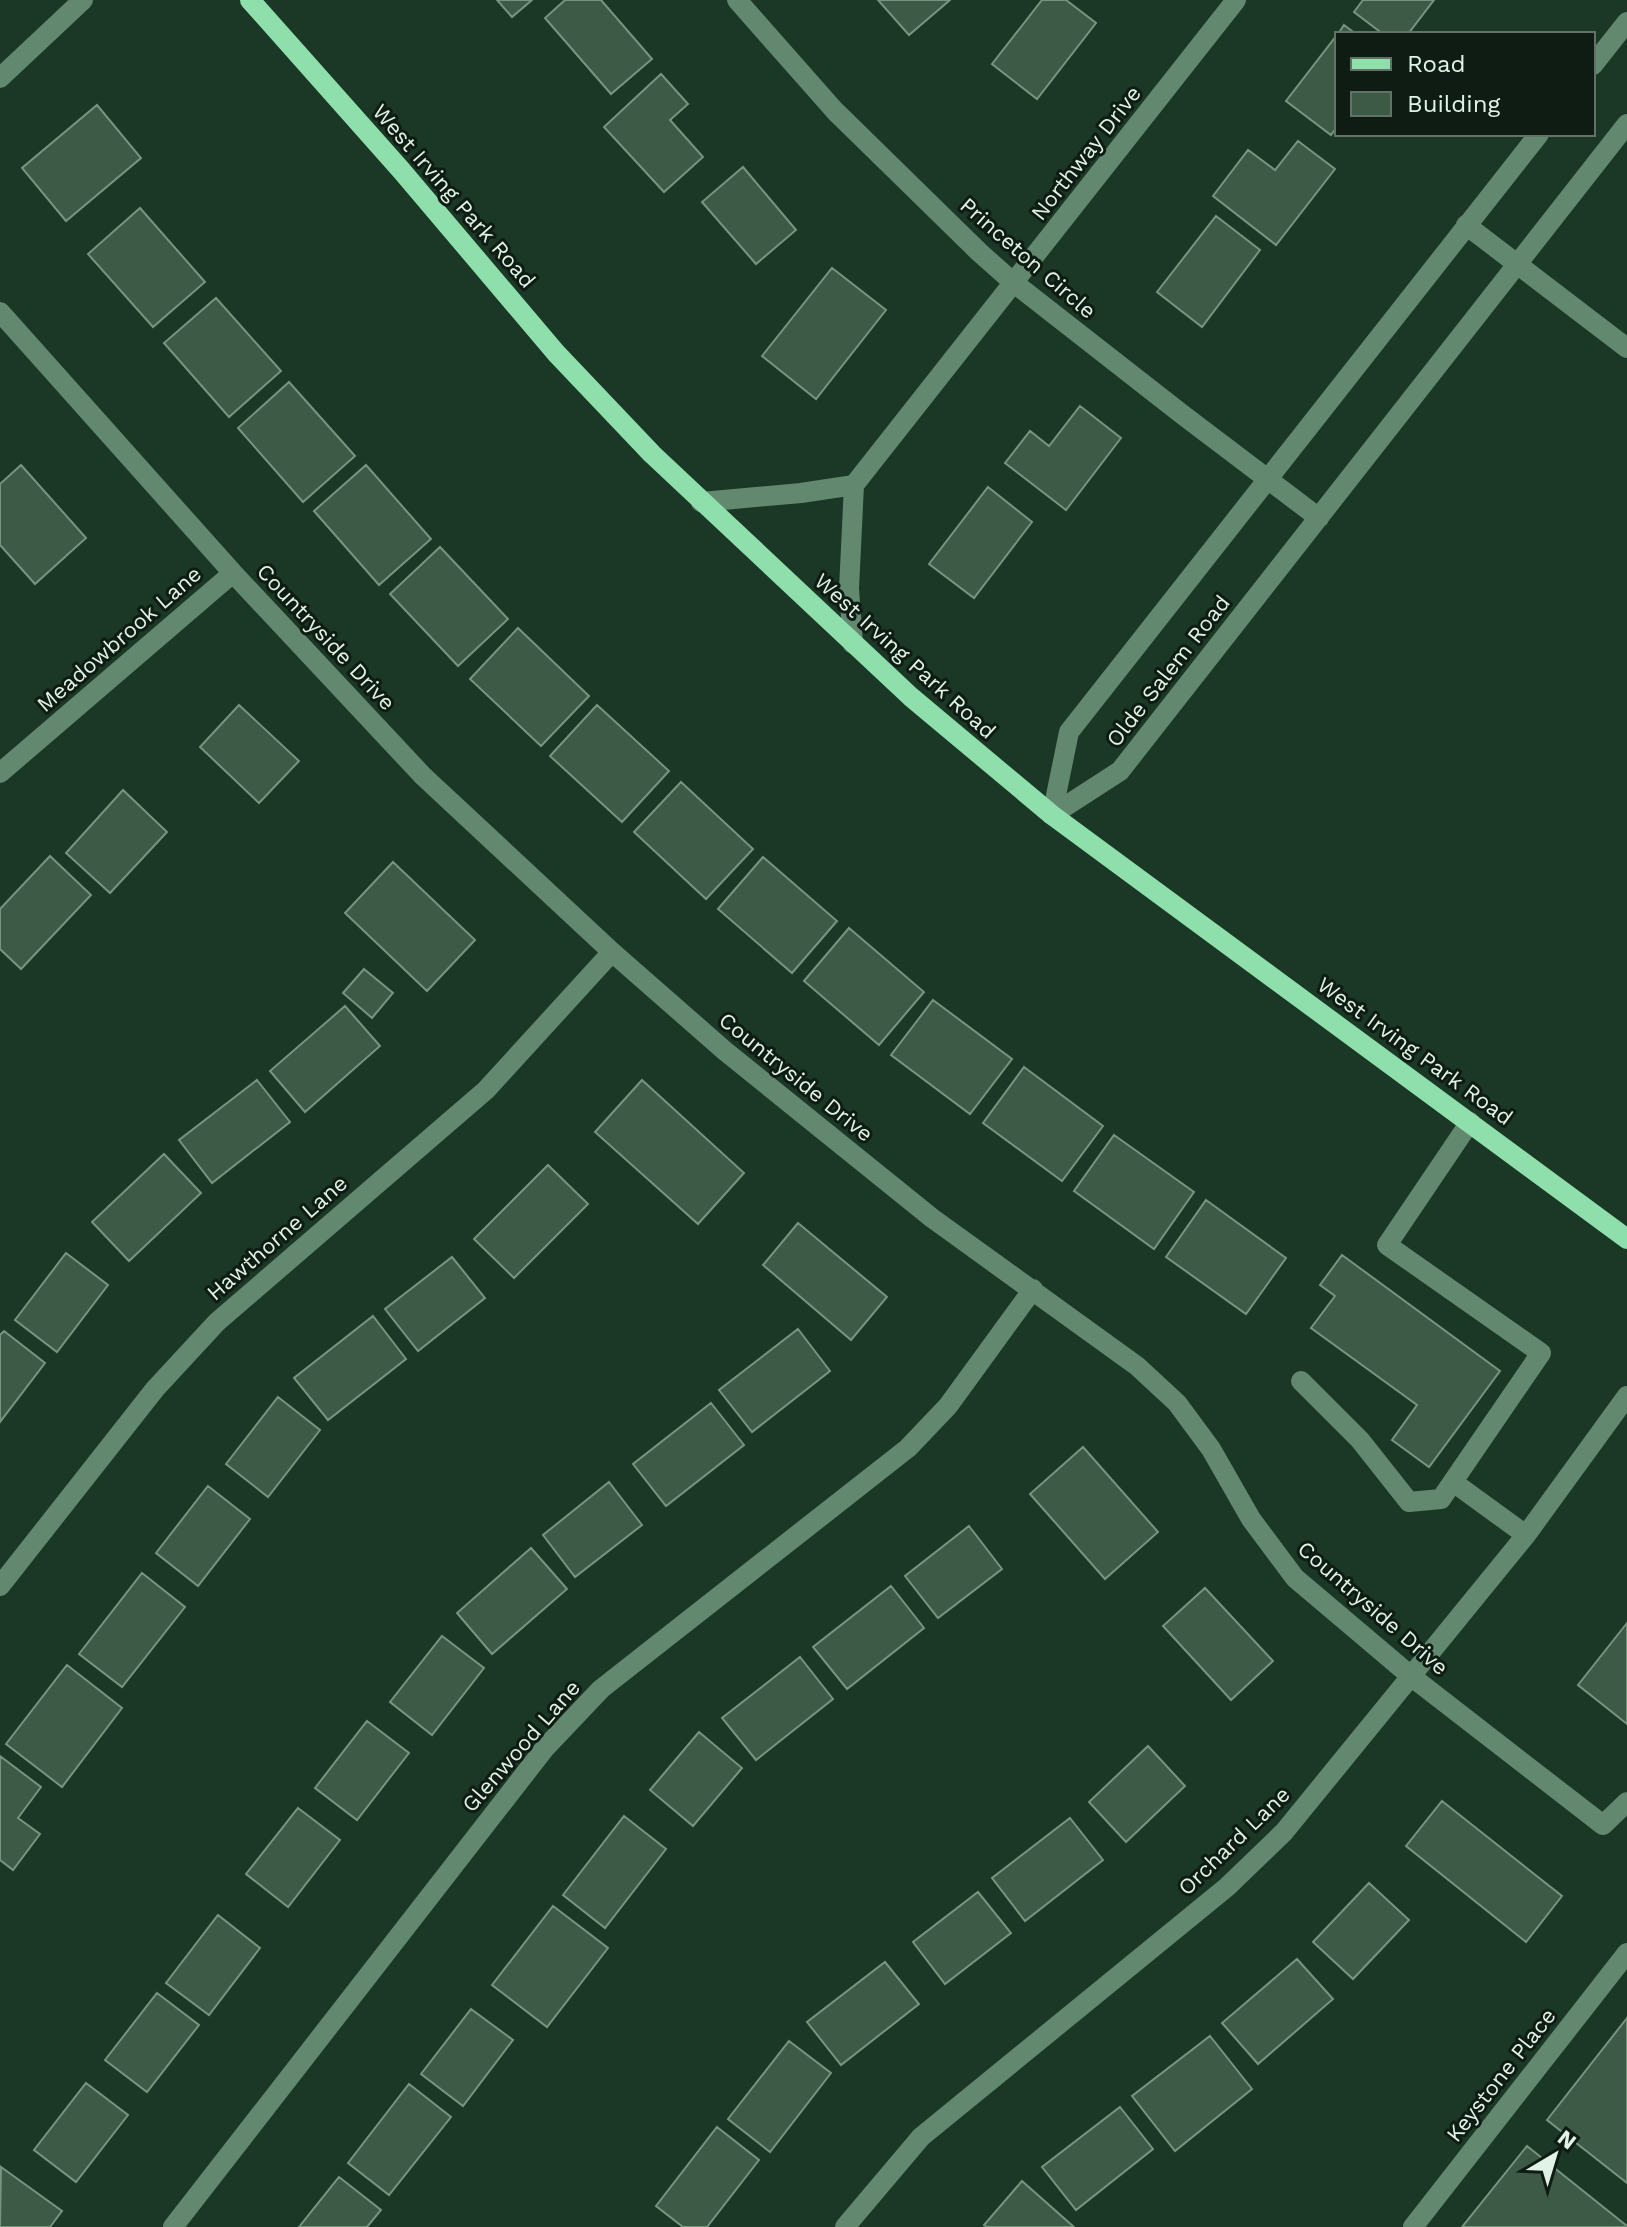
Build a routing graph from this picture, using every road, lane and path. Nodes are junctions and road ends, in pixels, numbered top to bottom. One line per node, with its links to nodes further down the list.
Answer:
1 (83, 0): 7 (street)
2 (250, 0): 17 (main road, West Irving Park Road)
3 (737, 0): 12 (street, Princeton Circle)
4 (1236, 0): 12 (street, Northway Drive)
5 (1627, 22): 6 (street)
6 (1595, 62)
7 (0, 78)
8 (1627, 124): 11 (street, Olde Salem Road)
9 (1537, 136): 10 (street, Olde Salem Road)
10 (1466, 225): 11 (street); 15 (street, Olde Salem Road)
11 (1516, 266): 14 (street); 18 (street, Olde Salem Road)
12 (1014, 283): 15 (street, Princeton Circle); 16 (street, Northway Drive)
13 (0, 312): 19 (street, Countryside Drive)
14 (1627, 348)
15 (1267, 480): 18 (street, Princeton Circle); 22 (street, Olde Salem Road)
16 (854, 485): 17 (street); 20 (street)
17 (701, 502): 20 (main road, West Irving Park Road)
18 (1319, 518): 22 (street, Olde Salem Road)
19 (233, 573): 21 (street, Meadowbrook Lane); 23 (street, Countryside Drive)
20 (853, 644): 22 (main road, West Irving Park Road)
21 (0, 773)
22 (1052, 815): 24 (main road, West Irving Park Road)
23 (612, 952): 26 (street, Countryside Drive); 31 (street, Hawthorne Lane)
24 (1470, 1122): 25 (main road, West Irving Park Road); 29 (street)
25 (1627, 1239)
26 (1033, 1289): 32 (street, Countryside Drive); 35 (street, Glenwood Lane)
27 (1301, 1381): 29 (street)
28 (1625, 1404): 30 (street, Orchard Lane)
29 (1453, 1482): 30 (street)
30 (1526, 1535): 32 (street, Orchard Lane)
31 (0, 1586)
32 (1412, 1677): 33 (street, Countryside Drive); 36 (street, Orchard Lane)
33 (1627, 1802)
34 (1627, 1953): 37 (street, Keystone Place)
35 (173, 2227)
36 (845, 2227)
37 (1413, 2227)

